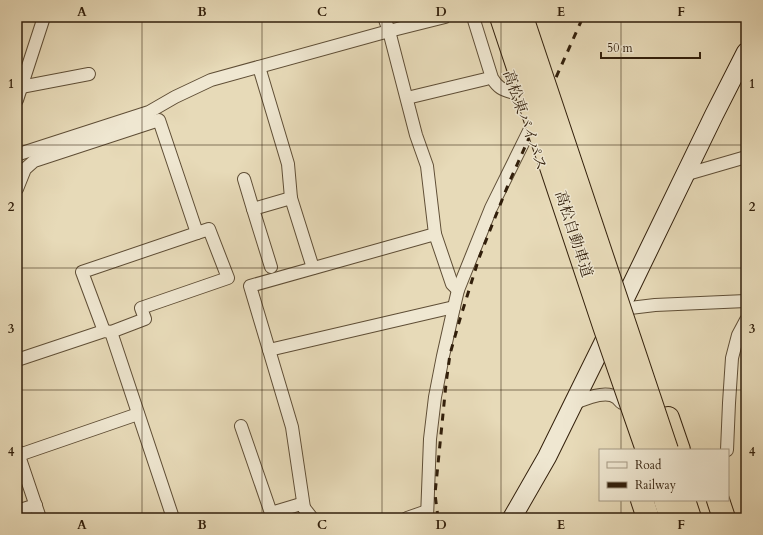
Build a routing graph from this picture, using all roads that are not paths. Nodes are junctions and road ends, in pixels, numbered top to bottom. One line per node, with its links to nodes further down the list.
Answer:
1 (44, 17): 14 (street)
2 (384, 17): 9 (street)
3 (445, 17): 9 (street)
4 (473, 17): 15 (street)
5 (491, 17): 15 (highway, 高松東バイパス)
6 (501, 17): 44 (highway, 高松自動車道, bridge)
7 (522, 17): 45 (highway, 高松自動車道, bridge)
8 (533, 17): 32 (highway)
9 (389, 31): 11 (street); 16 (street)
10 (746, 52): 21 (street)
11 (259, 67): 19 (street); 24 (street)
12 (89, 74): 14 (street)
13 (486, 79): 16 (street)
14 (21, 87): 17 (street)
15 (517, 94): 18 (highway, 高松東バイパス)
16 (407, 98): 27 (street)
17 (17, 100)
18 (529, 131): 30 (street); 36 (highway, 高松東バイパス)
19 (17, 156)
20 (746, 157): 21 (street)
21 (684, 175): 32 (street)
22 (244, 179): 25 (street)
23 (17, 189): 26 (street)
24 (291, 198): 25 (street); 29 (street)
25 (253, 209): 28 (street)
26 (197, 233): 35 (street); 35 (street)
27 (435, 234): 29 (street); 30 (street)
28 (271, 267)
29 (313, 268): 37 (street)
30 (458, 290): 33 (street)
31 (746, 301): 32 (street)
32 (628, 302): 36 (street); 46 (highway)
33 (454, 307): 37 (street); 58 (street)
34 (746, 320): 47 (street)
35 (107, 332): 38 (street); 41 (street)
36 (602, 345): 39 (highway, 高松東バイパス); 40 (street)
37 (269, 350): 56 (street)
38 (17, 360)
39 (622, 403): 40 (street); 43 (highway, 高松東バイパス)
40 (573, 404): 59 (street)
41 (138, 414): 48 (street); 61 (street)
42 (241, 426): 56 (street)
43 (638, 449)
44 (647, 449)
45 (667, 449)
46 (679, 449)
47 (727, 449)
48 (18, 452): 55 (street)
49 (642, 501): 64 (highway)
50 (654, 501): 65 (highway)
51 (665, 501): 66 (highway)
52 (684, 501): 67 (highway)
53 (696, 501): 68 (highway)
54 (718, 501): 69 (highway)
55 (36, 505): 57 (street); 60 (street)
56 (304, 508): 62 (street)
57 (17, 512)
58 (427, 514): 63 (street)
59 (517, 514)
60 (40, 518)
61 (173, 518)
62 (312, 518)
63 (407, 518)
64 (648, 518)
65 (661, 518)
66 (671, 518)
67 (690, 518)
68 (702, 518)
69 (724, 518)

